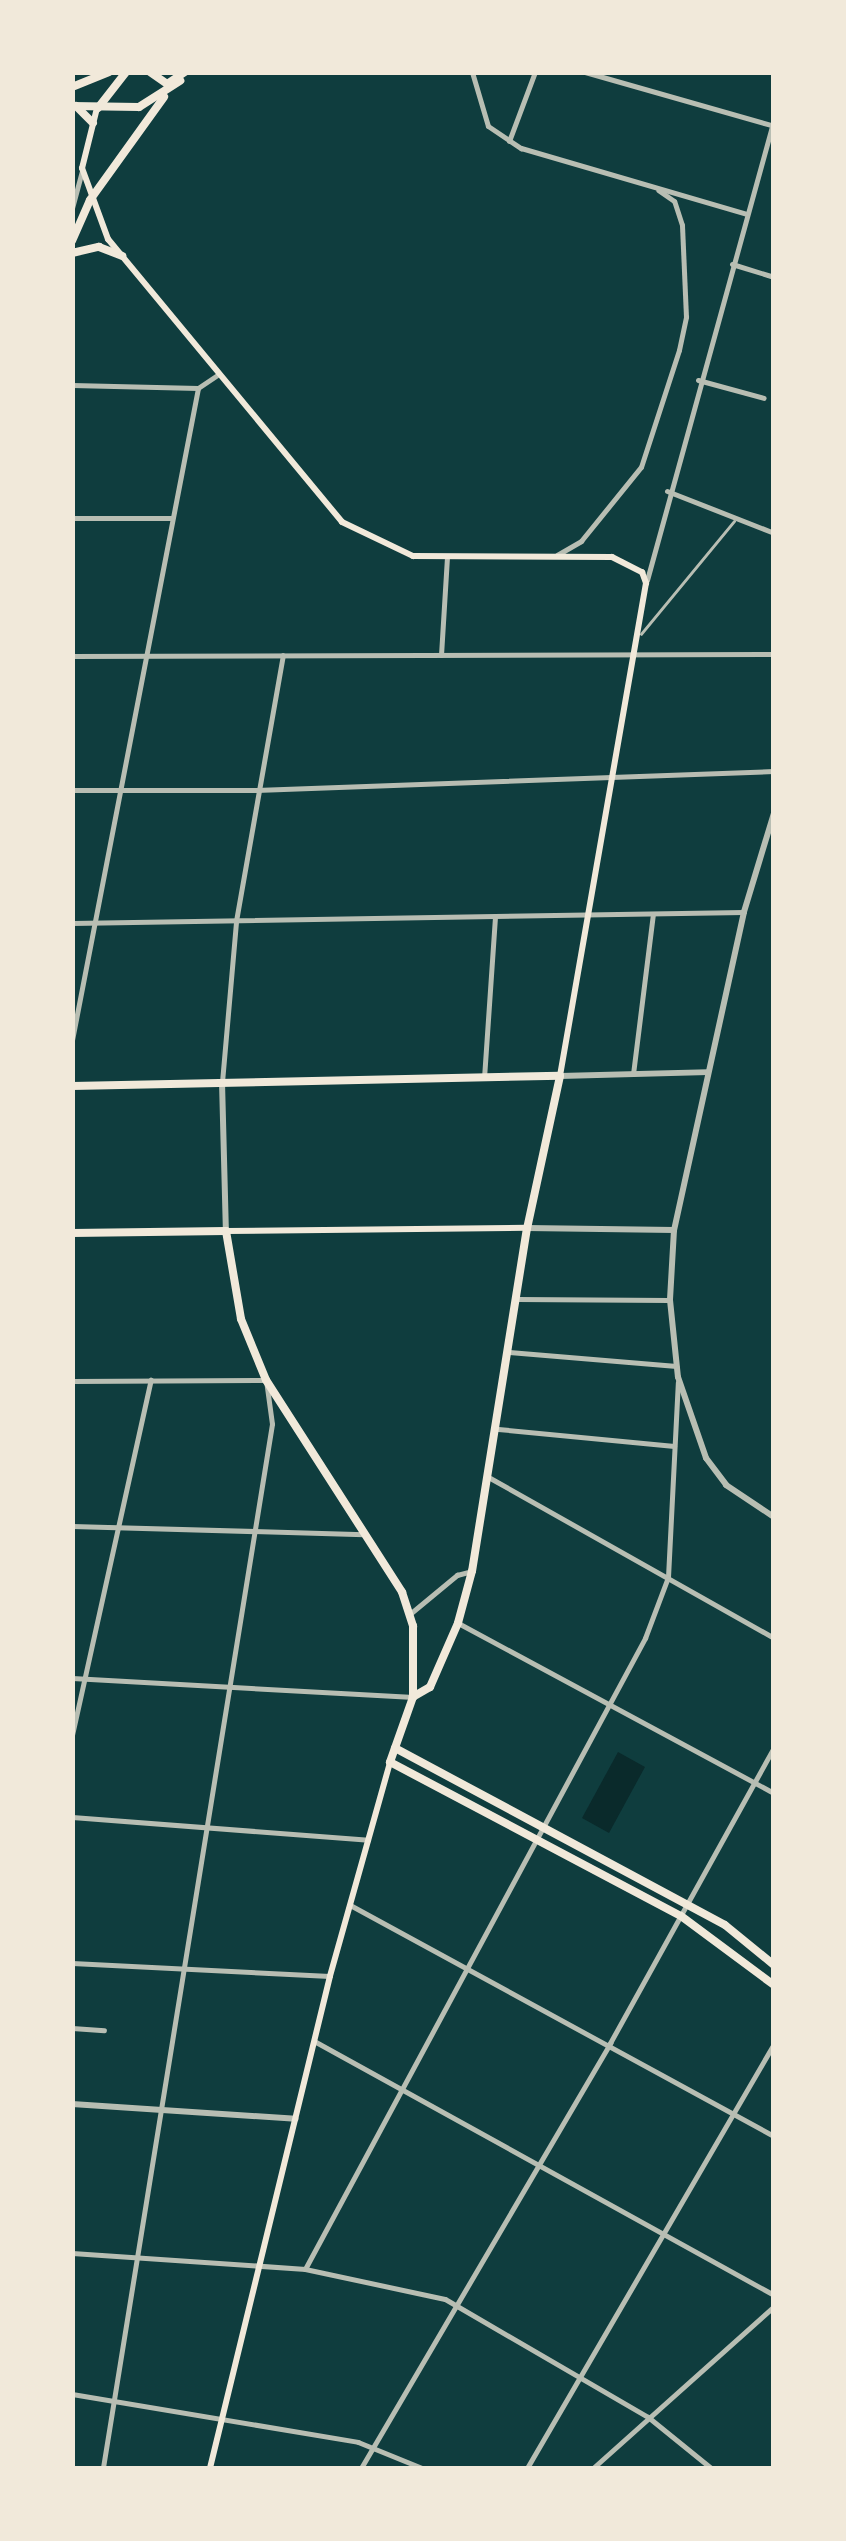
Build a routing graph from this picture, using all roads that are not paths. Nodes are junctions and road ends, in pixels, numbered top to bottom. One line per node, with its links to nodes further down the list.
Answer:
1 (110, 72): 8 (main road)
2 (126, 72): 11 (main road)
3 (150, 72): 7 (main road)
4 (472, 72): 14 (street)
5 (535, 72): 14 (street)
6 (586, 72): 13 (street)
7 (183, 77): 9 (main road)
8 (72, 88)
9 (164, 97): 11 (main road); 17 (main road)
10 (74, 106): 11 (main road); 12 (main road)
11 (98, 108): 12 (main road)
12 (93, 122): 15 (main road)
13 (773, 124): 19 (street)
14 (509, 141): 16 (street)
15 (82, 168): 17 (main road); 18 (street)
16 (658, 190): 19 (street); 35 (street)
17 (90, 200): 20 (main road); 22 (main road)
18 (72, 208)
19 (746, 214): 23 (street)
20 (72, 241)
21 (73, 252): 22 (main road)
22 (122, 256): 25 (main road)
23 (732, 264): 24 (street); 26 (street)
24 (774, 277)
25 (216, 376): 28 (street); 36 (main road)
26 (698, 380): 29 (street); 30 (street)
27 (72, 384): 28 (street)
28 (198, 388): 32 (street)
29 (764, 398)
30 (666, 491): 33 (street); 37 (street)
31 (72, 518): 32 (street)
32 (171, 518): 43 (street)
33 (736, 518): 34 (street); 38 (lane)
34 (774, 533)
35 (556, 556): 36 (main road); 37 (main road)
36 (447, 558): 41 (street)
37 (646, 583): 38 (main road)
38 (636, 638): 44 (main road)
39 (774, 654): 44 (street)
40 (283, 655): 41 (street); 43 (street); 49 (street)
41 (441, 655): 44 (street)
42 (72, 656): 43 (street)
43 (143, 656): 48 (street)
44 (632, 656): 46 (main road)
45 (774, 771): 46 (street)
46 (608, 775): 49 (street); 52 (main road)
47 (72, 790): 48 (street)
48 (120, 790): 49 (street); 56 (street)
49 (256, 790): 55 (street)
50 (774, 813): 51 (street)
51 (744, 912): 53 (street); 59 (street)
52 (587, 914): 53 (street); 54 (street); 61 (main road)
53 (653, 914): 60 (street)
54 (495, 916): 55 (street); 62 (street)
55 (236, 921): 56 (street); 63 (street)
56 (95, 922): 57 (street); 58 (street)
57 (72, 923)
58 (72, 1040)
59 (708, 1072): 60 (street); 67 (street)
60 (633, 1074): 61 (street)
61 (560, 1076): 62 (main road); 65 (main road)
62 (484, 1078): 63 (main road)
63 (222, 1082): 64 (main road); 66 (street)
64 (72, 1086)
65 (528, 1228): 66 (main road); 67 (street); 69 (main road)
66 (226, 1230): 68 (main road); 75 (main road)
67 (674, 1230): 70 (street)
68 (72, 1233)
69 (517, 1299): 70 (street); 71 (main road)
70 (670, 1300): 72 (street)
71 (509, 1352): 72 (street); 77 (main road)
72 (677, 1366): 73 (street)
73 (678, 1377): 78 (street); 80 (street)
74 (151, 1380): 75 (street); 76 (street); 82 (street)
75 (266, 1380): 83 (street); 84 (main road)
76 (72, 1381)
77 (498, 1429): 78 (street); 79 (main road)
78 (674, 1446): 86 (street)
79 (490, 1478): 85 (main road); 86 (street)
80 (774, 1517)
81 (72, 1526): 82 (street)
82 (118, 1526): 83 (street); 91 (street)
83 (256, 1530): 84 (street); 92 (street)
84 (369, 1534): 87 (main road)
85 (472, 1571): 87 (street); 88 (main road)
86 (668, 1577): 89 (street); 94 (street)
87 (411, 1613): 93 (main road)
88 (458, 1623): 93 (main road); 94 (street)
89 (774, 1638)
90 (72, 1678): 91 (street)
91 (84, 1678): 92 (street); 95 (street)
92 (230, 1686): 93 (street); 103 (street)
93 (412, 1697): 97 (main road)
94 (610, 1704): 99 (street); 102 (street)
95 (72, 1736)
96 (774, 1747): 99 (street)
97 (395, 1748): 98 (main road); 102 (main road)
98 (390, 1762): 104 (main road); 105 (main road)
99 (755, 1783): 100 (street); 106 (street)
100 (774, 1793)
101 (72, 1817): 103 (street)
102 (544, 1827): 104 (street); 106 (main road)
103 (206, 1828): 105 (street); 112 (street)
104 (537, 1839): 108 (main road); 111 (street)
105 (368, 1840): 107 (main road)
106 (687, 1904): 108 (street); 110 (main road)
107 (350, 1906): 111 (street); 113 (main road)
108 (681, 1916): 114 (main road); 119 (street)
109 (72, 1963): 112 (street)
110 (774, 1965)
111 (469, 1966): 119 (street); 120 (street)
112 (186, 1968): 113 (street); 122 (street)
113 (330, 1976): 117 (main road)
114 (774, 1985)
115 (72, 2028): 116 (street)
116 (104, 2030)
117 (314, 2041): 120 (street); 124 (main road)
118 (774, 2043): 123 (street)
119 (610, 2044): 123 (street); 126 (street)
120 (401, 2089): 126 (street); 131 (street)
121 (72, 2104): 122 (street)
122 (162, 2110): 124 (street); 129 (street)
123 (733, 2113): 125 (street); 127 (street)
124 (296, 2118): 130 (main road)
125 (774, 2136)
126 (539, 2165): 127 (street); 133 (street)
127 (663, 2236): 132 (street); 135 (street)
128 (72, 2253): 129 (street)
129 (138, 2259): 130 (street); 137 (street)
130 (260, 2265): 131 (street); 138 (main road)
131 (305, 2269): 133 (street)
132 (774, 2295)
133 (458, 2304): 135 (street); 140 (street)
134 (774, 2306): 139 (street)
135 (580, 2377): 139 (street); 145 (street)
136 (72, 2394): 137 (street)
137 (113, 2399): 138 (street); 141 (street)
138 (223, 2415): 140 (street); 142 (main road)
139 (648, 2416): 146 (street); 147 (street)
140 (373, 2447): 143 (street); 144 (street)
141 (103, 2468)
142 (210, 2468)
143 (360, 2468)
144 (422, 2468)
145 (528, 2468)
146 (593, 2468)
147 (711, 2468)

